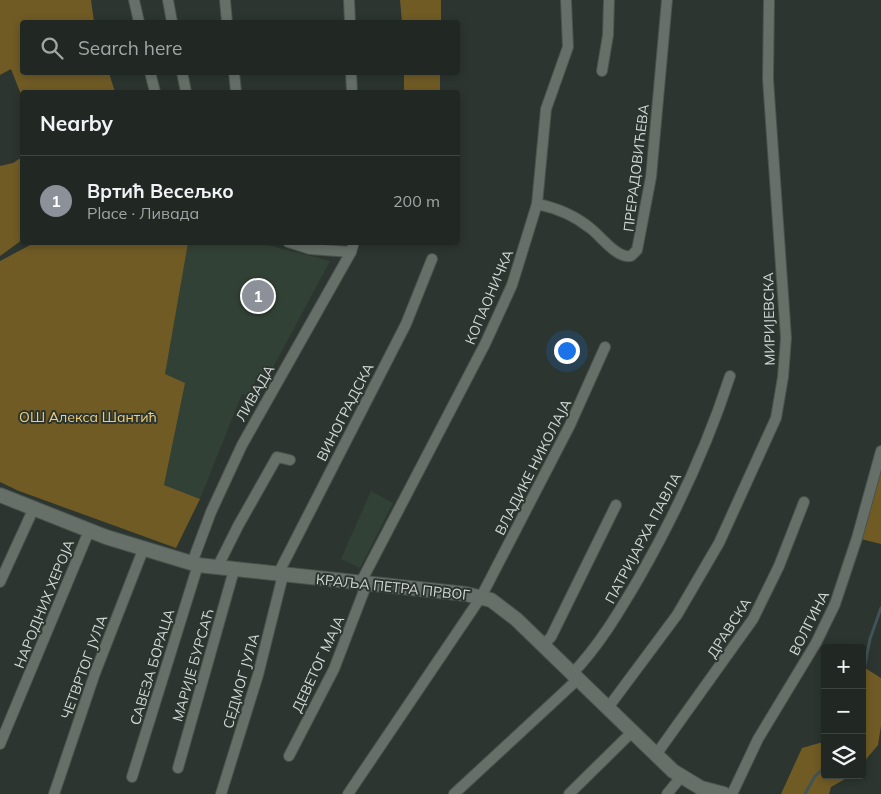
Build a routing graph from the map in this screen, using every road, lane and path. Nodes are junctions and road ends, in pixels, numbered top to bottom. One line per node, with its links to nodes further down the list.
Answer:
1 (134, 0): 9 (street)
2 (168, 0): 10 (street)
3 (224, 0): 11 (street)
4 (349, 0): 12 (street)
5 (566, 0): 22 (street, КОПАОНИЧКА)
6 (609, 0): 13 (street)
7 (668, 0): 22 (street, ПРЕРАДОВИЋЕВА)
8 (769, 0): 45 (street, МИРИЈЕВСКА)
9 (139, 20)
10 (172, 20)
11 (227, 20)
12 (350, 20)
13 (602, 71)
14 (151, 75): 18 (street)
15 (183, 75): 19 (street)
16 (234, 75): 20 (street)
17 (351, 75): 21 (street)
18 (154, 90)
19 (186, 90)
20 (236, 90)
21 (352, 90)
22 (537, 204): 41 (street, КОПАОНИЧКА)
23 (297, 245): 24 (street)
24 (352, 247): 36 (street, ЛИВАДА)
25 (432, 260): 39 (street, ВИНОГРАДСКА)
26 (606, 348): 42 (street, ВЛАДИКЕ НИКОЛАЈА)
27 (730, 376): 44 (street, ПАТРИЈАРХА ПАВЛА)
28 (881, 452): 60 (street, ВОЛГИНА)
29 (290, 460): 37 (street)
30 (0, 494): 33 (street, КРАЉА ПЕТРА ПРВОГ)
31 (804, 502): 49 (street, ДРАВСКА)
32 (616, 505): 43 (street)
33 (33, 510): 34 (street, КРАЉА ПЕТРА ПРВОГ); 40 (street)
34 (89, 531): 35 (street, КРАЉА ПЕТРА ПРВОГ); 47 (street, НАРОДНИХ ХЕРОЈА)
35 (142, 550): 36 (street, КРАЉА ПЕТРА ПРВОГ); 53 (street, ЧЕТВРТОГ ЈУЛА)
36 (195, 564): 37 (street, КРАЉА ПЕТРА ПРВОГ); 51 (street, САВЕЗА БОРАЦА)
37 (217, 568): 38 (street, КРАЉА ПЕТРА ПРВОГ)
38 (234, 570): 39 (street, КРАЉА ПЕТРА ПРВОГ); 50 (street, МАРИЈЕ БУРСАЋ)
39 (280, 575): 41 (street, КРАЉА ПЕТРА ПРВОГ); 54 (street, СЕДМОГ ЈУЛА)
40 (0, 582)
41 (364, 582): 42 (street, КРАЉА ПЕТРА ПРВОГ); 48 (street, ДЕВЕТОГ МАЈА)
42 (481, 597): 43 (street, КРАЉА ПЕТРА ПРВОГ); 55 (street, ВЛАДИКЕ НИКОЛАЈА)
43 (542, 646): 44 (street, КРАЉА ПЕТРА ПРВОГ)
44 (574, 678): 45 (street, КРАЉА ПЕТРА ПРВОГ); 56 (street, ПАТРИЈАРХА ПАВЛА)
45 (607, 710): 46 (street, КРАЉА ПЕТРА ПРВОГ)
46 (631, 734): 49 (street, КРАЉА ПЕТРА ПРВОГ); 57 (street)
47 (0, 744)
48 (289, 756)
49 (655, 756): 52 (street, КРАЉА ПЕТРА ПРВОГ)
50 (178, 768)
51 (132, 777)
52 (681, 778): 58 (street); 59 (street, КРАЉА ПЕТРА ПРВОГ)
53 (54, 794)
54 (221, 794)
55 (348, 794)
56 (454, 794)
57 (569, 794)
58 (667, 794)
59 (722, 794)
60 (732, 794)

